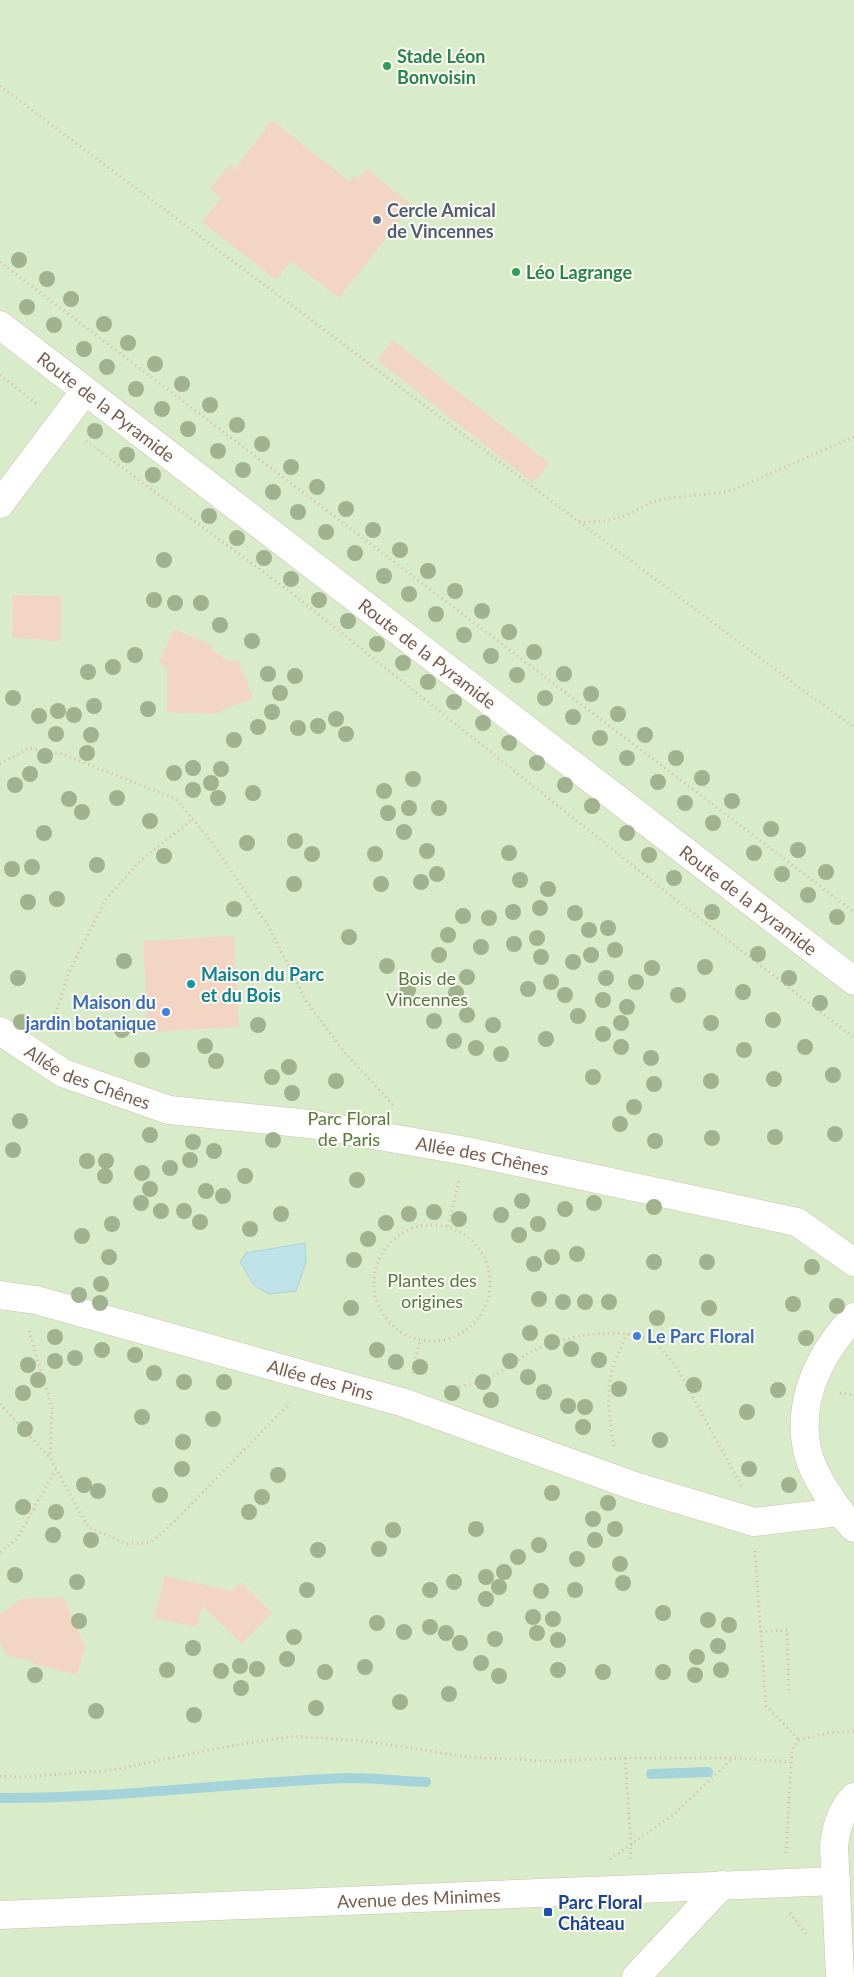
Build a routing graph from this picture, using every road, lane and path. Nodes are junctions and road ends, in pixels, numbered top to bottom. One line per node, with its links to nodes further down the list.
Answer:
1 (0, 86): 9 (path)
2 (0, 262): 13 (path)
3 (0, 325): 5 (street, Route de la Pyramide)
4 (0, 375): 6 (path)
5 (85, 391): 6 (street); 14 (street, Route de la Pyramide)
6 (61, 423): 8 (street); 16 (path)
7 (854, 437): 9 (path)
8 (0, 504)
9 (578, 522): 10 (path)
10 (854, 727)
11 (0, 764): 12 (path)
12 (193, 819): 17 (path); 18 (path)
13 (854, 912)
14 (854, 981)
15 (0, 1031): 17 (street, Allée des Chênes)
16 (854, 1038)
17 (41, 1058): 19 (street, Allée des Chênes)
18 (397, 1110)
19 (466, 1151): 20 (path); 21 (street, Allée des Chênes)
20 (448, 1226): 20 (path)
21 (854, 1262)
22 (6, 1296): 25 (street, Allée des Pins); 28 (path)
23 (854, 1317): 31 (street)
24 (627, 1334): 26 (path); 30 (path); 32 (path)
25 (314, 1378): 29 (path); 30 (street, Allée des Pins)
26 (451, 1389)
27 (0, 1404): 28 (path)
28 (50, 1458): 29 (path)
29 (56, 1469): 33 (path)
30 (628, 1484): 32 (street, Allée des Pins)
31 (846, 1520): 32 (street)
32 (754, 1522): 34 (path)
33 (0, 1552)
34 (761, 1632): 35 (path); 37 (path)
35 (789, 1694)
36 (854, 1732): 37 (path)
37 (799, 1740): 40 (path)
38 (625, 1758): 39 (path); 41 (path); 43 (path)
39 (733, 1758): 40 (path); 43 (path)
40 (790, 1762): 45 (path)
41 (0, 1776)
42 (852, 1799): 46 (street)
43 (631, 1844): 44 (path); 48 (path)
44 (605, 1862)
45 (786, 1862)
46 (836, 1881): 47 (street, Avenue des Minimes); 53 (street)
47 (722, 1885): 48 (street, Avenue des Minimes); 52 (street)
48 (628, 1889): 50 (street, Avenue des Minimes)
49 (788, 1909): 51 (path)
50 (0, 1915)
51 (808, 1936)
52 (636, 1977)
53 (840, 1977)

